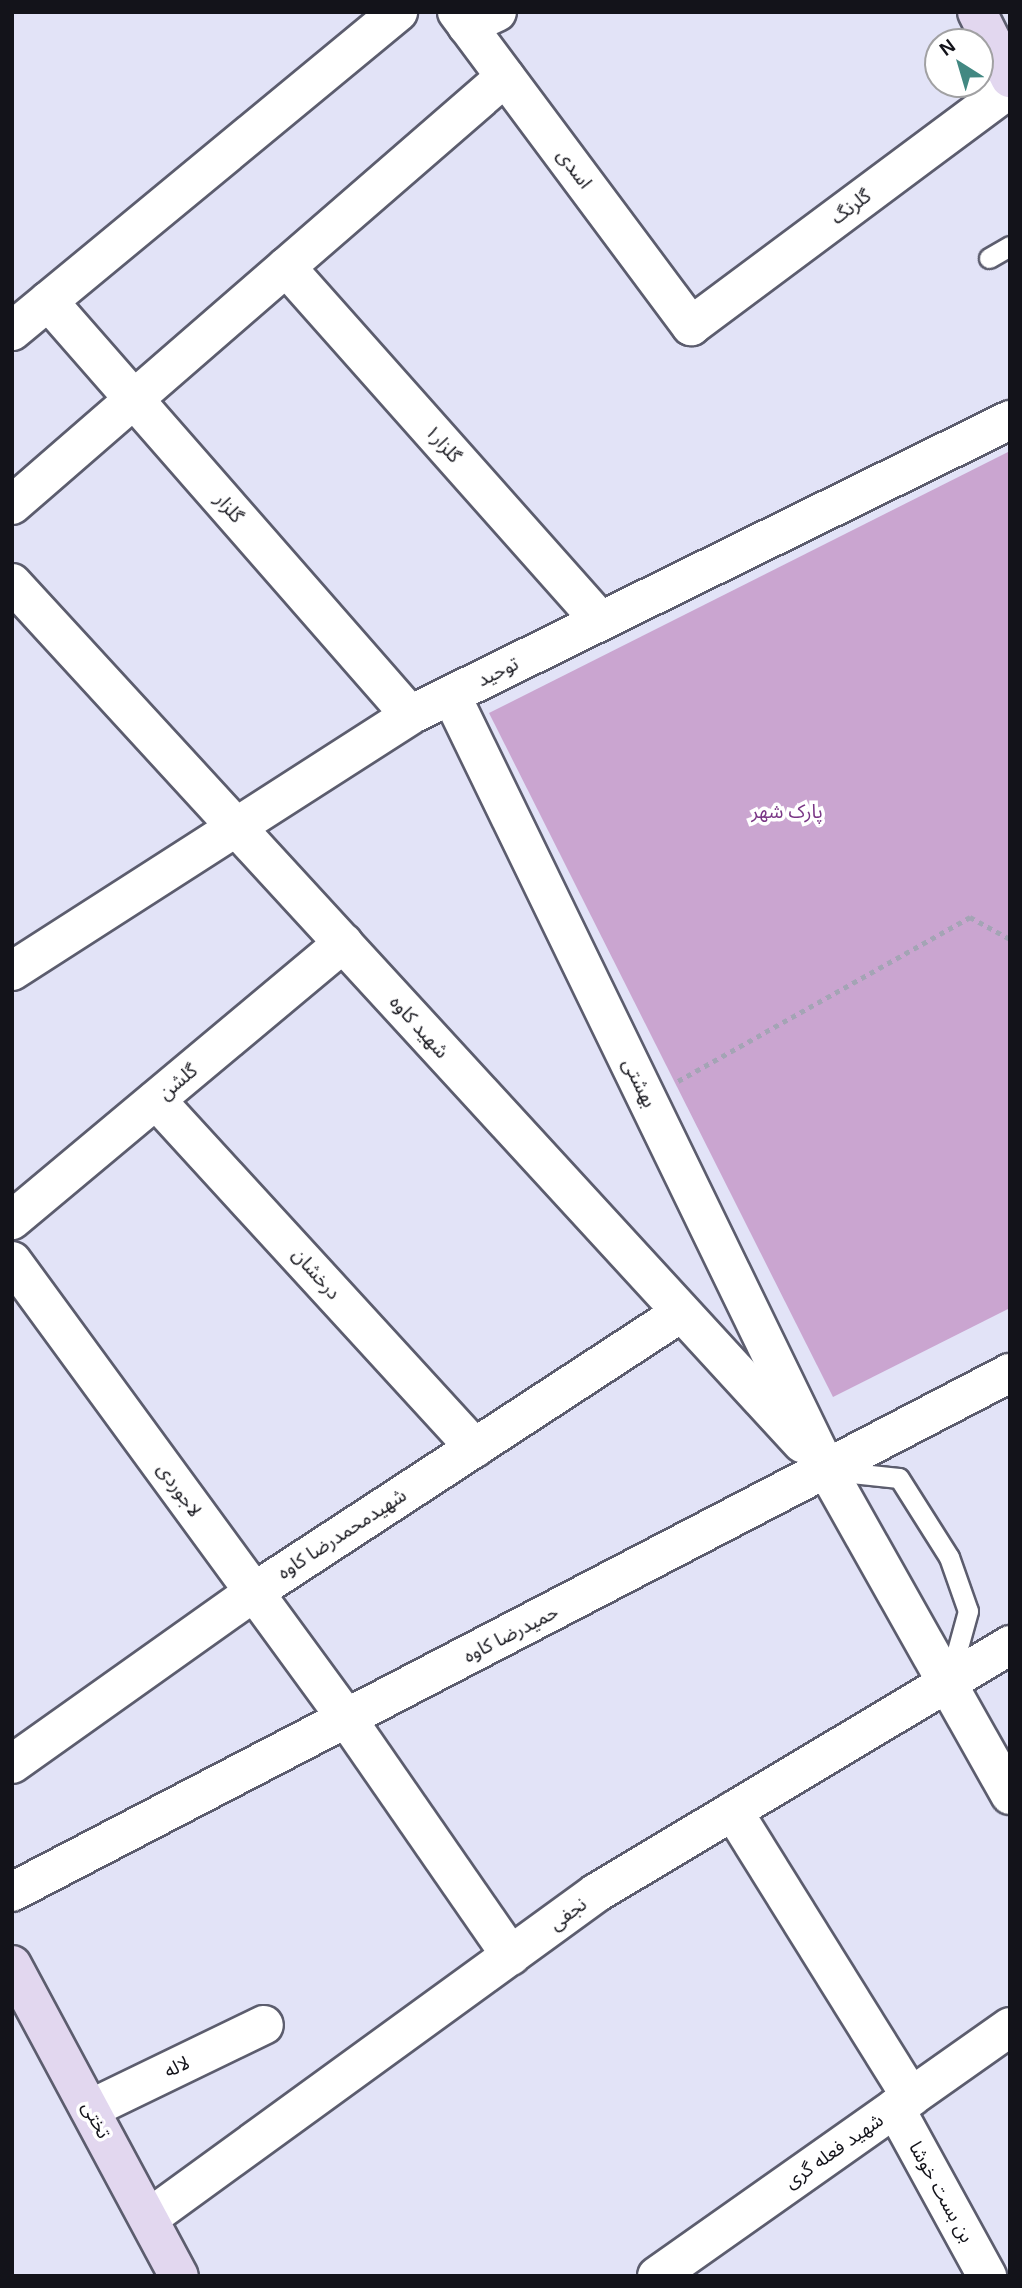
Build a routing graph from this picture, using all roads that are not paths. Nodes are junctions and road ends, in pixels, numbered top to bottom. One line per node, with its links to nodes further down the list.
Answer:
1 (398, 12): 10 (street)
2 (977, 12): 5 (main road)
3 (474, 17): 4 (street, اسدی)
4 (505, 77): 9 (street); 11 (street, اسدی)
5 (1010, 78)
6 (1010, 88): 11 (street, گلرنگ)
7 (1010, 246): 8 (lane)
8 (989, 258)
9 (286, 267): 13 (street); 17 (street, گلزار۱)
10 (48, 301): 12 (street); 13 (street, گلزار)
11 (691, 326)
12 (12, 331)
13 (134, 399): 15 (street); 19 (street, گلزار)
14 (1010, 420): 17 (street, توحید)
15 (12, 505)
16 (12, 583): 20 (street, شهید کاوه)
17 (600, 621): 18 (street, توحید)
18 (451, 695): 19 (street, توحید); 29 (street, بهشتی)
19 (410, 715): 20 (street, توحید)
20 (238, 827): 21 (street, شهید کاوه); 22 (street, توحید)
21 (343, 943): 23 (street, گلشن); 26 (street, شهید کاوه)
22 (12, 971)
23 (156, 1100): 24 (street, گلشن); 28 (street, درخشان)
24 (12, 1220)
25 (12, 1261): 30 (street, لاجوردی)
26 (679, 1314): 28 (street, شهیدمحمدرضا کاوه); 29 (street, شهید کاوه)
27 (1010, 1373): 29 (street, حمیدرضا کاوه)
28 (475, 1448): 30 (street, شهیدمحمدرضا کاوه)
29 (827, 1470): 32 (street); 32 (lane); 33 (street, حمیدرضا کاوه)
30 (254, 1592): 33 (street, لاجوردی); 34 (street, شهیدمحمدرضا کاوه)
31 (1010, 1645): 32 (street, نجفی)
32 (949, 1681): 35 (street); 36 (street, نجفی)
33 (347, 1719): 37 (street, حمیدرضا کاوه); 38 (street, لاجوردی)
34 (12, 1764)
35 (1010, 1795)
36 (733, 1811): 38 (street, نجفی); 42 (street, بن بست خوشا)
37 (12, 1892)
38 (511, 1956): 44 (street, نجفی)
39 (17, 1986): 43 (main road, تختی)
40 (264, 2025): 43 (street, لاله)
41 (1010, 2027): 42 (street, شهید فعله گری)
42 (903, 2102): 46 (street, شهید فعله گری); 47 (street, بن بست خوشا)
43 (90, 2109): 44 (main road, تختی)
44 (149, 2218): 45 (main road, تختی)
45 (179, 2276)
46 (657, 2276)
47 (987, 2276)

